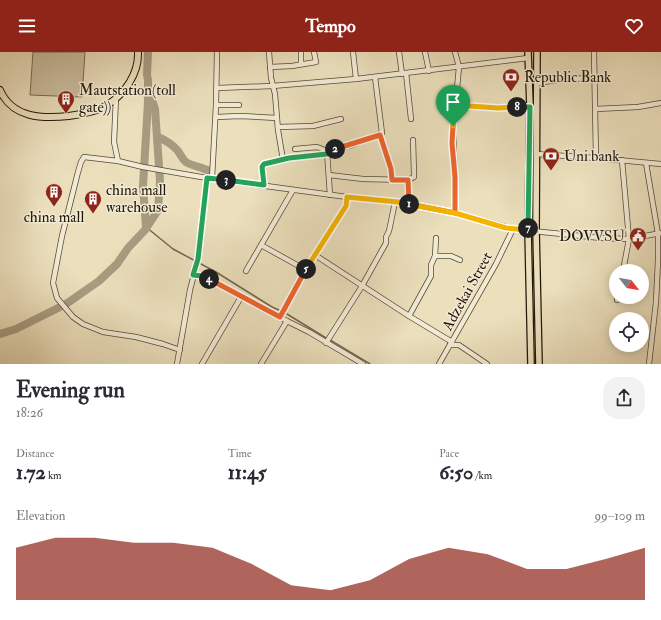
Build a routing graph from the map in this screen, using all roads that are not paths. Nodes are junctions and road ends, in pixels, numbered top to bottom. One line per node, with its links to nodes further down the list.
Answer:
1 (138, 52): 25 (highway)
2 (217, 52): 23 (street)
3 (269, 52): 14 (street)
4 (301, 52): 13 (street)
5 (314, 52): 13 (street)
6 (353, 52): 20 (street)
7 (399, 52): 17 (street)
8 (425, 52): 16 (street)
9 (455, 52): 15 (street)
10 (537, 52): 21 (main road)
11 (594, 52): 19 (street)
12 (528, 55): 15 (street); 30 (main road)
13 (301, 64): 14 (street)
14 (270, 66): 22 (street)
15 (459, 67): 16 (street); 29 (street)
16 (429, 71): 17 (street)
17 (404, 74): 18 (street); 35 (street)
18 (375, 77): 20 (street); 37 (street)
19 (595, 78): 21 (street); 31 (street)
20 (356, 79): 22 (street)
21 (537, 83): 41 (main road)
22 (272, 86): 23 (street); 33 (street)
23 (217, 88): 27 (street)
24 (0, 90): 25 (highway)
25 (116, 98): 45 (street)
26 (661, 103): 31 (street)
27 (216, 105): 28 (street); 32 (street)
28 (239, 105)
29 (455, 105): 30 (street); 58 (street)
30 (530, 107): 60 (main road)
31 (595, 109): 42 (street)
32 (216, 117): 33 (street); 49 (street)
33 (277, 118): 36 (street)
34 (341, 119): 36 (street)
35 (412, 119)
36 (278, 127): 43 (street)
37 (380, 135): 40 (street); 50 (street)
38 (413, 140): 51 (street)
39 (295, 149): 40 (street)
40 (327, 152): 43 (street); 48 (street)
41 (536, 154): 42 (street); 61 (main road)
42 (596, 158): 44 (street)
43 (283, 160): 52 (street)
44 (622, 160): 46 (street); 64 (street)
45 (118, 161): 49 (street); 80 (street)
46 (646, 163): 47 (street); 62 (street)
47 (661, 164)
48 (329, 175): 50 (street); 54 (street)
49 (210, 178): 52 (street); 72 (street)
50 (392, 180): 51 (street)
51 (408, 180): 57 (street)
52 (264, 185): 53 (street)
53 (293, 190): 54 (street); 65 (street)
54 (330, 195): 55 (street)
55 (347, 197): 56 (street); 66 (street)
56 (395, 202): 57 (street); 73 (street)
57 (408, 204): 58 (street)
58 (455, 213): 59 (street)
59 (513, 229): 60 (street); 79 (street, Adzekai Street)
60 (528, 230): 61 (street); 87 (main road)
61 (536, 230): 64 (street); 88 (main road)
62 (659, 234): 64 (street); 89 (street)
63 (436, 238): 67 (street)
64 (629, 239): 69 (street)
65 (262, 245): 70 (street); 71 (street)
66 (315, 255): 70 (street); 73 (street)
67 (435, 256): 68 (street); 75 (street)
68 (460, 260)
69 (624, 264)
70 (306, 270): 76 (street)
71 (246, 271)
72 (193, 275): 74 (street); 80 (street)
73 (362, 286): 75 (street); 78 (street)
74 (241, 297): 76 (street); 82 (street)
75 (409, 316): 79 (street)
76 (280, 317): 77 (street)
77 (287, 321): 78 (street); 83 (street)
78 (326, 343): 84 (street)
79 (451, 343): 85 (street, Adzekai Street); 86 (street)
80 (180, 350): 81 (street)
81 (177, 364)
82 (202, 364)
83 (261, 364)
84 (363, 364)
85 (439, 364)
86 (487, 364)
87 (531, 364)
88 (539, 364)
89 (649, 364)

